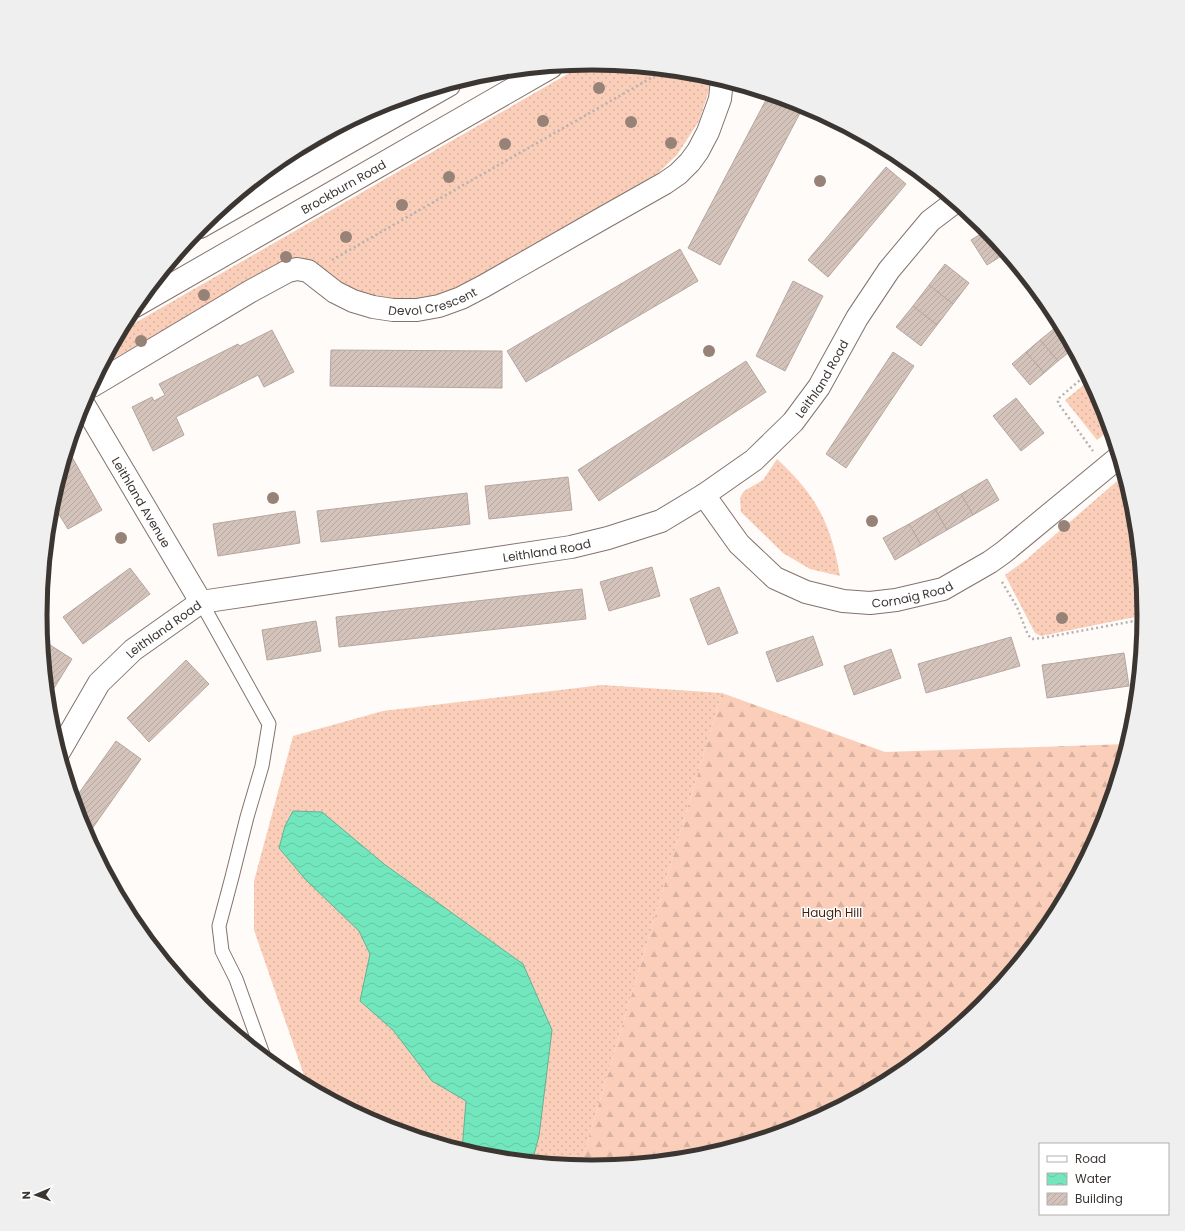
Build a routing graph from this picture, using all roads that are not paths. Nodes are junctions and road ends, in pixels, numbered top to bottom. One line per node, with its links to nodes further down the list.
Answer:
1 (541, 73): 6 (street, Brockburn Road)
2 (721, 86): 7 (street, Devol Crescent)
3 (432, 94): 5 (street)
4 (952, 205): 10 (street, Leithland Road)
5 (225, 213)
6 (149, 298)
7 (100, 381)
8 (88, 411): 11 (street, Leithland Avenue)
9 (1112, 463): 10 (street, Cornaig Road)
10 (704, 495): 11 (street, Leithland Road)
11 (201, 602): 12 (street, Leithland Road); 13 (lane)
12 (63, 745)
13 (261, 1049)

